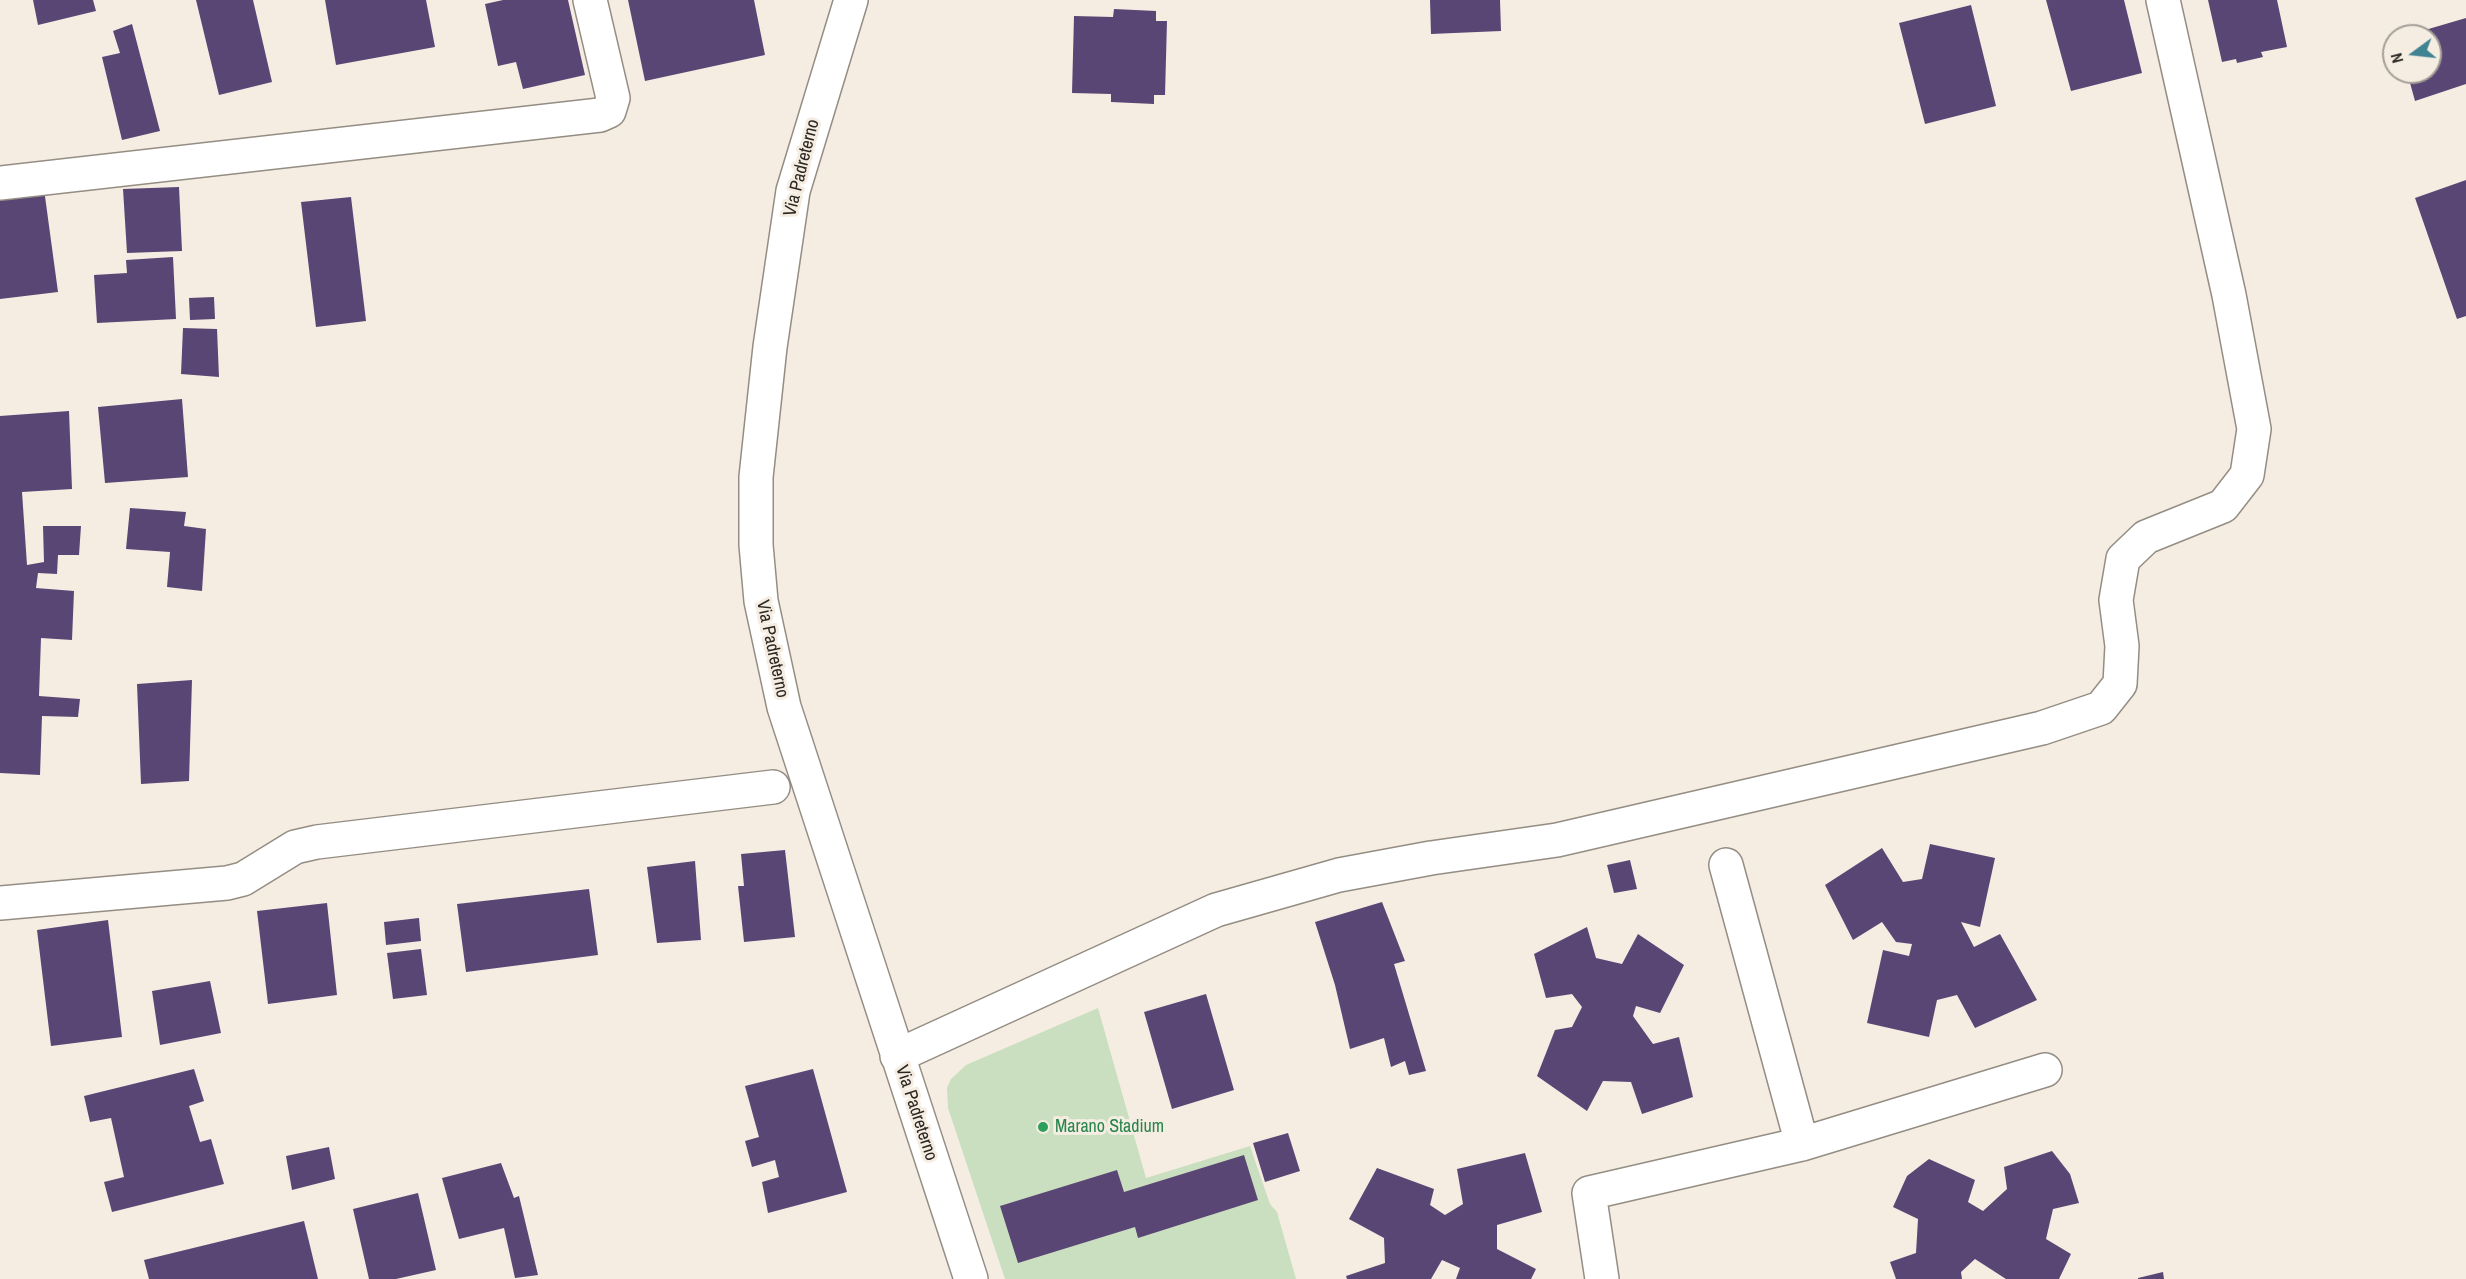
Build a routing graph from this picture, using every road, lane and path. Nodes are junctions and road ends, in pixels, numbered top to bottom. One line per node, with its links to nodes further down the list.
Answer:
1 (590, 0): 4 (street)
2 (851, 0): 8 (street, Via Padreterno)
3 (2163, 0): 8 (street)
4 (0, 183)
5 (773, 787): 7 (street)
6 (1726, 865): 10 (street)
7 (0, 903)
8 (897, 1056): 11 (street, Via Padreterno)
9 (2045, 1070): 10 (street)
10 (1802, 1144): 12 (street)
11 (971, 1279)
12 (1602, 1279)

